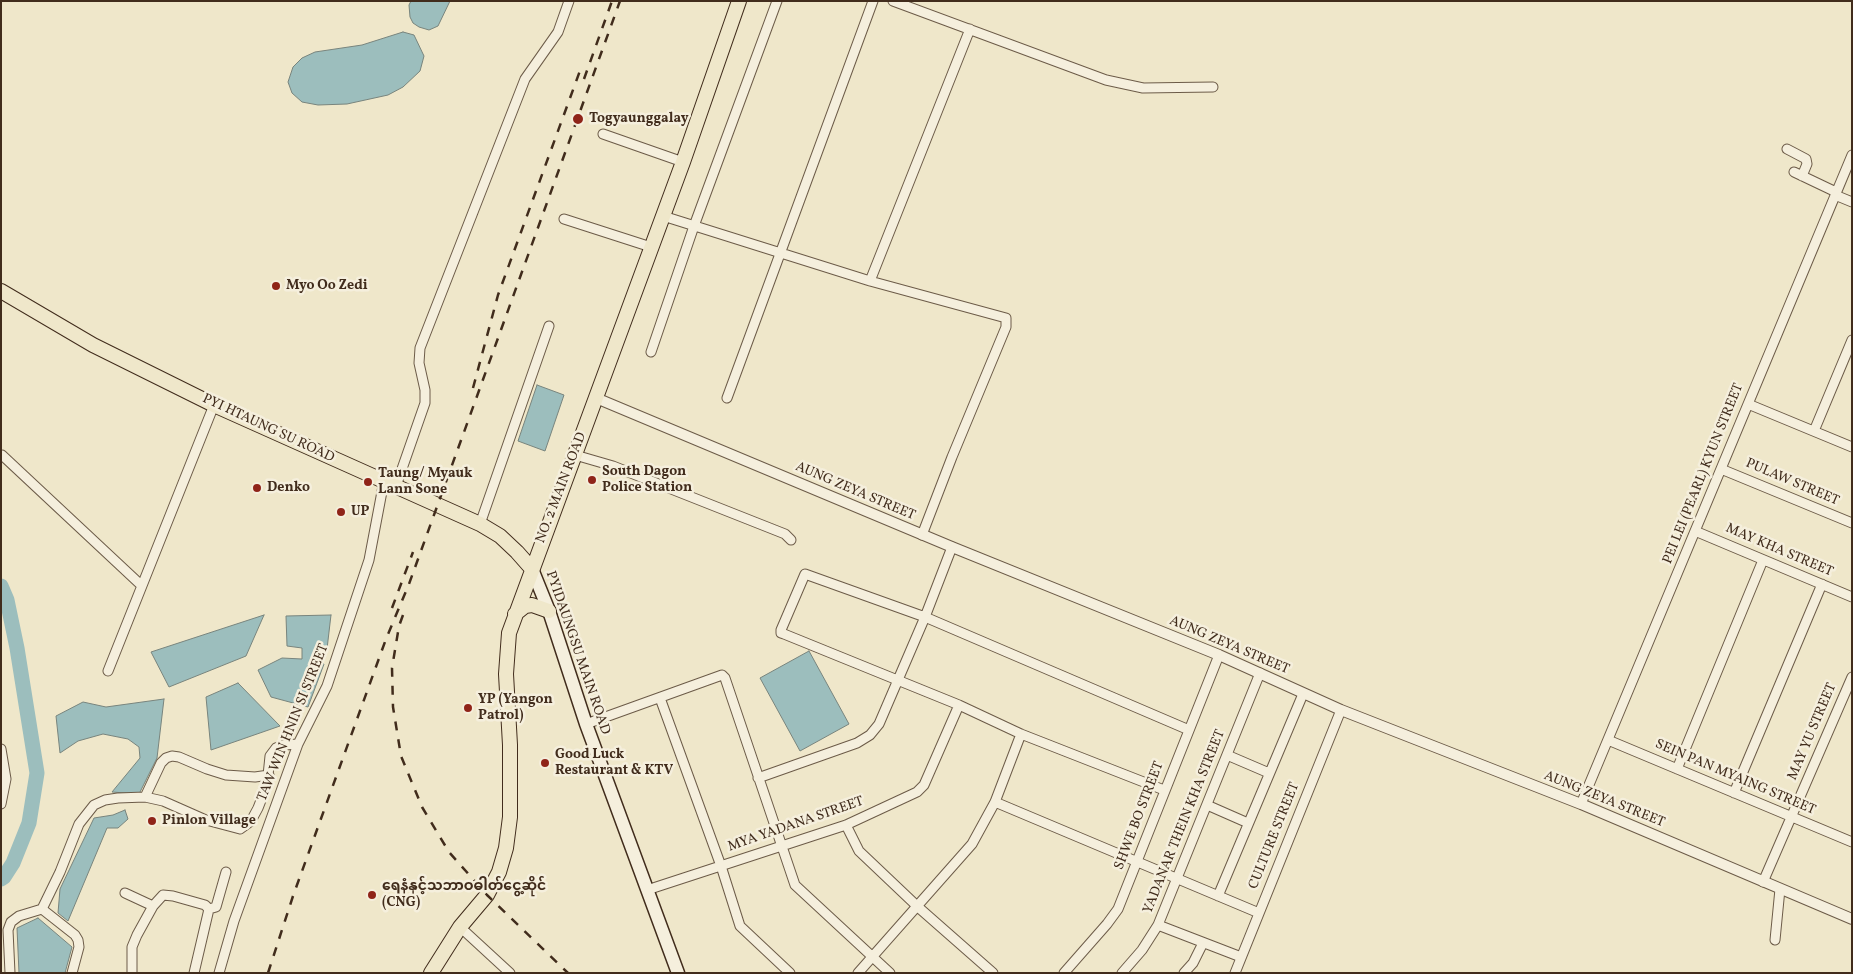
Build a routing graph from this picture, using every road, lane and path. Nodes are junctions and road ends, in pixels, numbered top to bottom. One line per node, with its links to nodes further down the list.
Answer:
1 (568, 1): 33 (street, TAW WIN HNIN SI STREET)
2 (739, 1): 11 (main road, NO. 2 MAIN ROAD)
3 (777, 1): 16 (street)
4 (874, 1): 18 (street)
5 (893, 1): 6 (street)
6 (970, 30): 7 (street); 19 (street)
7 (1214, 87)
8 (603, 134): 11 (street)
9 (1787, 148): 12 (street)
10 (1852, 155): 12 (street, PEI LEI (PEARL) KYUN STREET)
11 (683, 162): 14 (main road, NO. 2 MAIN ROAD)
12 (1835, 193): 13 (street); 27 (street, PEI LEI (PEARL) KYUN STREET)
13 (1852, 202)
14 (663, 216): 16 (street); 17 (main road, NO. 2 MAIN ROAD)
15 (564, 219): 17 (street)
16 (694, 226): 18 (street); 23 (street)
17 (651, 248): 24 (main road, NO. 2 MAIN ROAD)
18 (780, 253): 19 (street); 25 (street)
19 (870, 281): 37 (street)
20 (1, 292): 26 (main road, PYI HTAUNG SU ROAD)
21 (549, 326): 35 (street)
22 (1852, 340): 28 (street)
23 (651, 352)
24 (596, 398): 31 (main road, NO. 2 MAIN ROAD); 37 (street, AUNG ZEYA STREET)
25 (727, 398)
26 (214, 404): 33 (main road, PYI HTAUNG SU ROAD); 43 (street)
27 (1748, 404): 28 (street); 32 (street, PEI LEI (PEARL) KYUN STREET)
28 (1814, 431): 29 (street)
29 (1852, 446)
30 (2, 455): 43 (street)
31 (575, 455): 38 (street); 41 (main road, NO. 2 MAIN ROAD)
32 (1721, 469): 34 (street, PULAW STREET); 36 (street, PEI LEI (PEARL) KYUN STREET)
33 (390, 484): 35 (main road, PYI HTAUNG SU ROAD); 61 (street, TAW WIN HNIN SI STREET)
34 (1852, 523)
35 (480, 524): 41 (main road, PYI HTAUNG SU ROAD)
36 (1695, 531): 40 (street, MAY KHA STREET); 60 (street, PEI LEI (PEARL) KYUN STREET)
37 (922, 535): 39 (street, AUNG ZEYA STREET)
38 (791, 540)
39 (952, 547): 47 (street); 48 (street, AUNG ZEYA STREET)
40 (1763, 560): 42 (street, MAY KHA STREET); 64 (street)
41 (532, 569): 45 (main road, PYIDAUNGSU MAIN ROAD); 46 (main road, NO. 2 MAIN ROAD)
42 (1822, 584): 44 (street, MAY KHA STREET); 70 (street)
43 (141, 585): 49 (street)
44 (1852, 597)
45 (549, 611): 46 (main road); 57 (main road, PYIDAUNGSU MAIN ROAD)
46 (515, 614): 97 (main road, NO. 2 MAIN ROAD)
47 (925, 617): 52 (street); 52 (street); 58 (street)
48 (1219, 655): 50 (street, AUNG ZEYA STREET); 58 (street, SHWE BO STREET)
49 (108, 671)
50 (1260, 673): 53 (street, AUNG ZEYA STREET); 63 (street, YADANAR THEIN KHA STREET)
51 (1852, 677): 76 (street, MAY YU STREET)
52 (899, 680): 55 (street); 67 (street)
53 (1302, 694): 56 (street, AUNG ZEYA STREET); 65 (street)
54 (660, 698): 57 (street); 67 (street); 82 (street)
55 (959, 705): 59 (street); 78 (street, MYA YADANA STREET)
56 (1341, 710): 74 (street, AUNG ZEYA STREET); 94 (street, CULTURE STREET)
57 (586, 724): 87 (main road, PYIDAUNGSU MAIN ROAD)
58 (1189, 730): 69 (street, SHWE BO STREET)
59 (1022, 734): 69 (street); 72 (street)
60 (1608, 740): 64 (street, SEIN PAN MYAING STREET); 74 (street, PEI LEI (PEARL) KYUN STREET)
61 (298, 744): 66 (street); 107 (street, TAW WIN HNIN SI STREET)
62 (1, 749): 68 (street)
63 (1227, 755): 65 (street); 75 (street, YADANAR THEIN KHA STREET)
64 (1677, 769): 70 (street, SEIN PAN MYAING STREET)
65 (1269, 774): 77 (street)
66 (269, 775): 71 (street); 71 (street)
67 (758, 778): 80 (street)
68 (4, 780): 73 (street)
69 (1164, 790): 81 (street, SHWE BO STREET)
70 (1734, 793): 76 (street, SEIN PAN MYAING STREET)
71 (144, 797): 92 (street)
72 (995, 802): 81 (street); 91 (street)
73 (1, 804)
74 (1581, 804): 85 (street, AUNG ZEYA STREET)
75 (1207, 805): 77 (street); 84 (street, YADANAR THEIN KHA STREET)
76 (1791, 817): 79 (street, SEIN PAN MYAING STREET); 85 (street, MAY YU STREET)
77 (1248, 823): 89 (street)
78 (846, 825): 80 (street, MYA YADANA STREET); 91 (street)
79 (1852, 842)
80 (782, 846): 82 (street, MYA YADANA STREET); 100 (street)
81 (1137, 861): 84 (street); 114 (street, SHWE BO STREET)
82 (721, 866): 87 (street, MYA YADANA STREET); 110 (street)
83 (226, 872): 93 (street)
84 (1178, 878): 89 (street); 96 (street, YADANAR THEIN KHA STREET)
85 (1763, 882): 86 (street, AUNG ZEYA STREET)
86 (1780, 889): 95 (street, AUNG ZEYA STREET); 98 (street)
87 (647, 890): 102 (main road, PYIDAUNGSU MAIN ROAD)
88 (125, 893): 90 (street)
89 (1218, 896): 94 (street)
90 (153, 906): 93 (street); 105 (street)
91 (918, 907): 100 (street); 113 (street)
92 (42, 909): 103 (street); 104 (street)
93 (209, 909): 106 (street)
94 (1259, 913): 101 (street, CULTURE STREET)
95 (1852, 919)
96 (1158, 925): 99 (street); 115 (street, YADANAR THEIN KHA STREET)
97 (460, 927): 108 (main road, NO. 2 MAIN ROAD); 109 (street)
98 (1775, 940)
99 (1203, 943): 101 (street); 116 (street)
100 (872, 956): 111 (street); 112 (street)
101 (1241, 958): 117 (street, CULTURE STREET)
102 (678, 972)
103 (10, 973)
104 (72, 973)
105 (132, 973)
106 (194, 973)
107 (219, 973)
108 (431, 973)
109 (510, 973)
110 (790, 973)
111 (858, 973)
112 (890, 973)
113 (993, 973)
114 (1064, 973)
115 (1122, 973)
116 (1184, 973)
117 (1235, 973)

